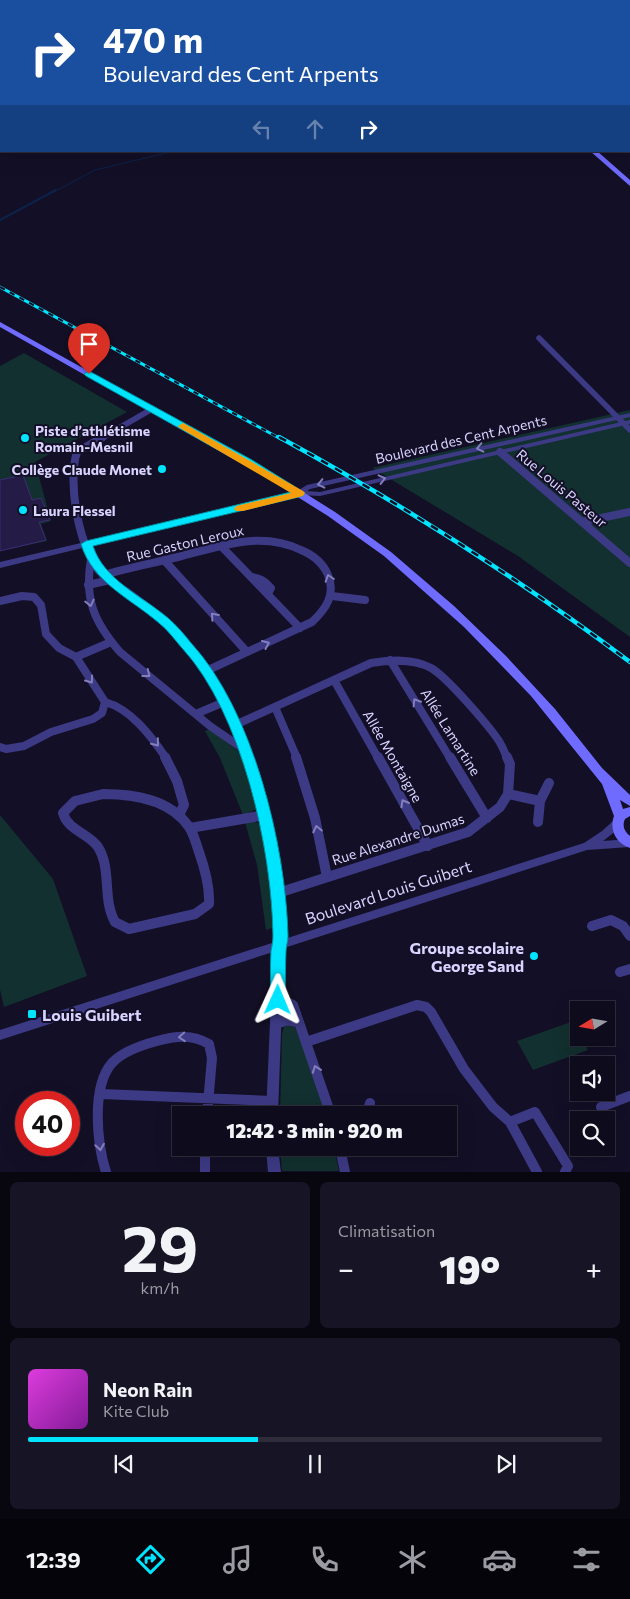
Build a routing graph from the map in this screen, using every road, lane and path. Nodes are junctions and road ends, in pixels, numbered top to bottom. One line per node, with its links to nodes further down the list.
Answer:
1 (594, 152): 2 (main road)
2 (630, 184)
3 (0, 324): 5 (main road)
4 (539, 338): 7 (street)
5 (152, 409): 10 (main road); 13 (street)
6 (630, 415): 7 (street, Boulevard des Cent Arpents)
7 (623, 421): 8 (street); 9 (street, Boulevard des Cent Arpents); 10 (street, Boulevard des Cent Arpents, one-way to 10)
8 (630, 430)
9 (500, 452): 10 (street, Boulevard des Cent Arpents, one-way to 9); 12 (street, Rue Louis Pasteur)
10 (300, 493): 13 (street, Boulevard des Cent Arpents); 38 (main road)
11 (630, 512): 12 (street)
12 (582, 522): 17 (street, Rue Louis Pasteur)
13 (86, 544): 15 (street); 18 (street, Boulevard des Cent Arpents)
14 (222, 546): 16 (street, Rue Gaston Leroux); 21 (street, Rue Gaston Leroux, one-way to 14); 24 (street)
15 (91, 559): 19 (street); 20 (street)
16 (164, 560): 19 (street, Rue Gaston Leroux); 26 (street, one-way to 16)
17 (630, 563)
18 (0, 565)
19 (106, 577): 20 (street, Rue Gaston Leroux); 29 (street)
20 (88, 585): 25 (street, one-way to 25)
21 (332, 596): 22 (street); 24 (street)
22 (365, 600)
23 (0, 601): 27 (street)
24 (300, 628): 26 (street, one-way to 24)
25 (111, 642): 27 (street); 34 (street, one-way to 34)
26 (247, 652): 29 (street)
27 (76, 657): 31 (street, one-way to 31)
28 (390, 660): 30 (street); 40 (street); 46 (street, Allée Lamartine, one-way to 28)
29 (206, 671): 32 (street)
30 (334, 680): 33 (street); 50 (street, Allée Montaigne, one-way to 30)
31 (105, 702): 36 (street); 43 (street, one-way to 43)
32 (224, 702): 34 (street); 35 (street)
33 (275, 707): 35 (street); 52 (street, one-way to 33)
34 (196, 714): 37 (street)
35 (235, 725): 37 (street)
36 (0, 747)
37 (245, 750): 44 (street)
38 (608, 782): 42 (main road); 45 (main road)
39 (550, 783): 41 (street)
40 (508, 794): 41 (street); 46 (street, Rue Alexandre Dumas)
41 (540, 802): 47 (street)
42 (630, 802)
43 (179, 814): 48 (street); 48 (street)
44 (265, 815): 48 (street); 53 (street)
45 (622, 817): 49 (main road); 51 (street, Boulevard Louis Guibert)
46 (487, 818): 50 (street, Rue Alexandre Dumas)
47 (538, 822)
48 (190, 828)
49 (630, 843): 51 (street, Boulevard Louis Guibert)
50 (428, 846): 52 (street, Rue Alexandre Dumas)
51 (587, 846): 56 (street, Boulevard Louis Guibert)
52 (327, 877): 53 (street, Rue Alexandre Dumas)
53 (278, 893): 56 (street)
54 (592, 926): 55 (street)
55 (630, 936)
56 (279, 944): 57 (street); 60 (street, Boulevard Louis Guibert)
57 (278, 1000): 58 (street); 59 (street)
58 (297, 1022): 59 (street); 61 (street)
59 (276, 1024): 65 (street)
60 (0, 1035)
61 (306, 1042): 69 (street, one-way to 61); 72 (street)
62 (101, 1094): 64 (street); 64 (street, one-way to 62); 76 (street, one-way to 76)
63 (630, 1096): 71 (street)
64 (208, 1098): 65 (street); 67 (street)
65 (272, 1101): 68 (street)
66 (370, 1103): 70 (street)
67 (208, 1106)
68 (272, 1106)
69 (328, 1106)
70 (369, 1106)
71 (601, 1107)
72 (510, 1122): 80 (street); 81 (street)
73 (206, 1156): 77 (street)
74 (273, 1156): 78 (street)
75 (342, 1156): 79 (street)
76 (106, 1172)
77 (205, 1172)
78 (275, 1172)
79 (345, 1172)
80 (537, 1172)
81 (565, 1172)

